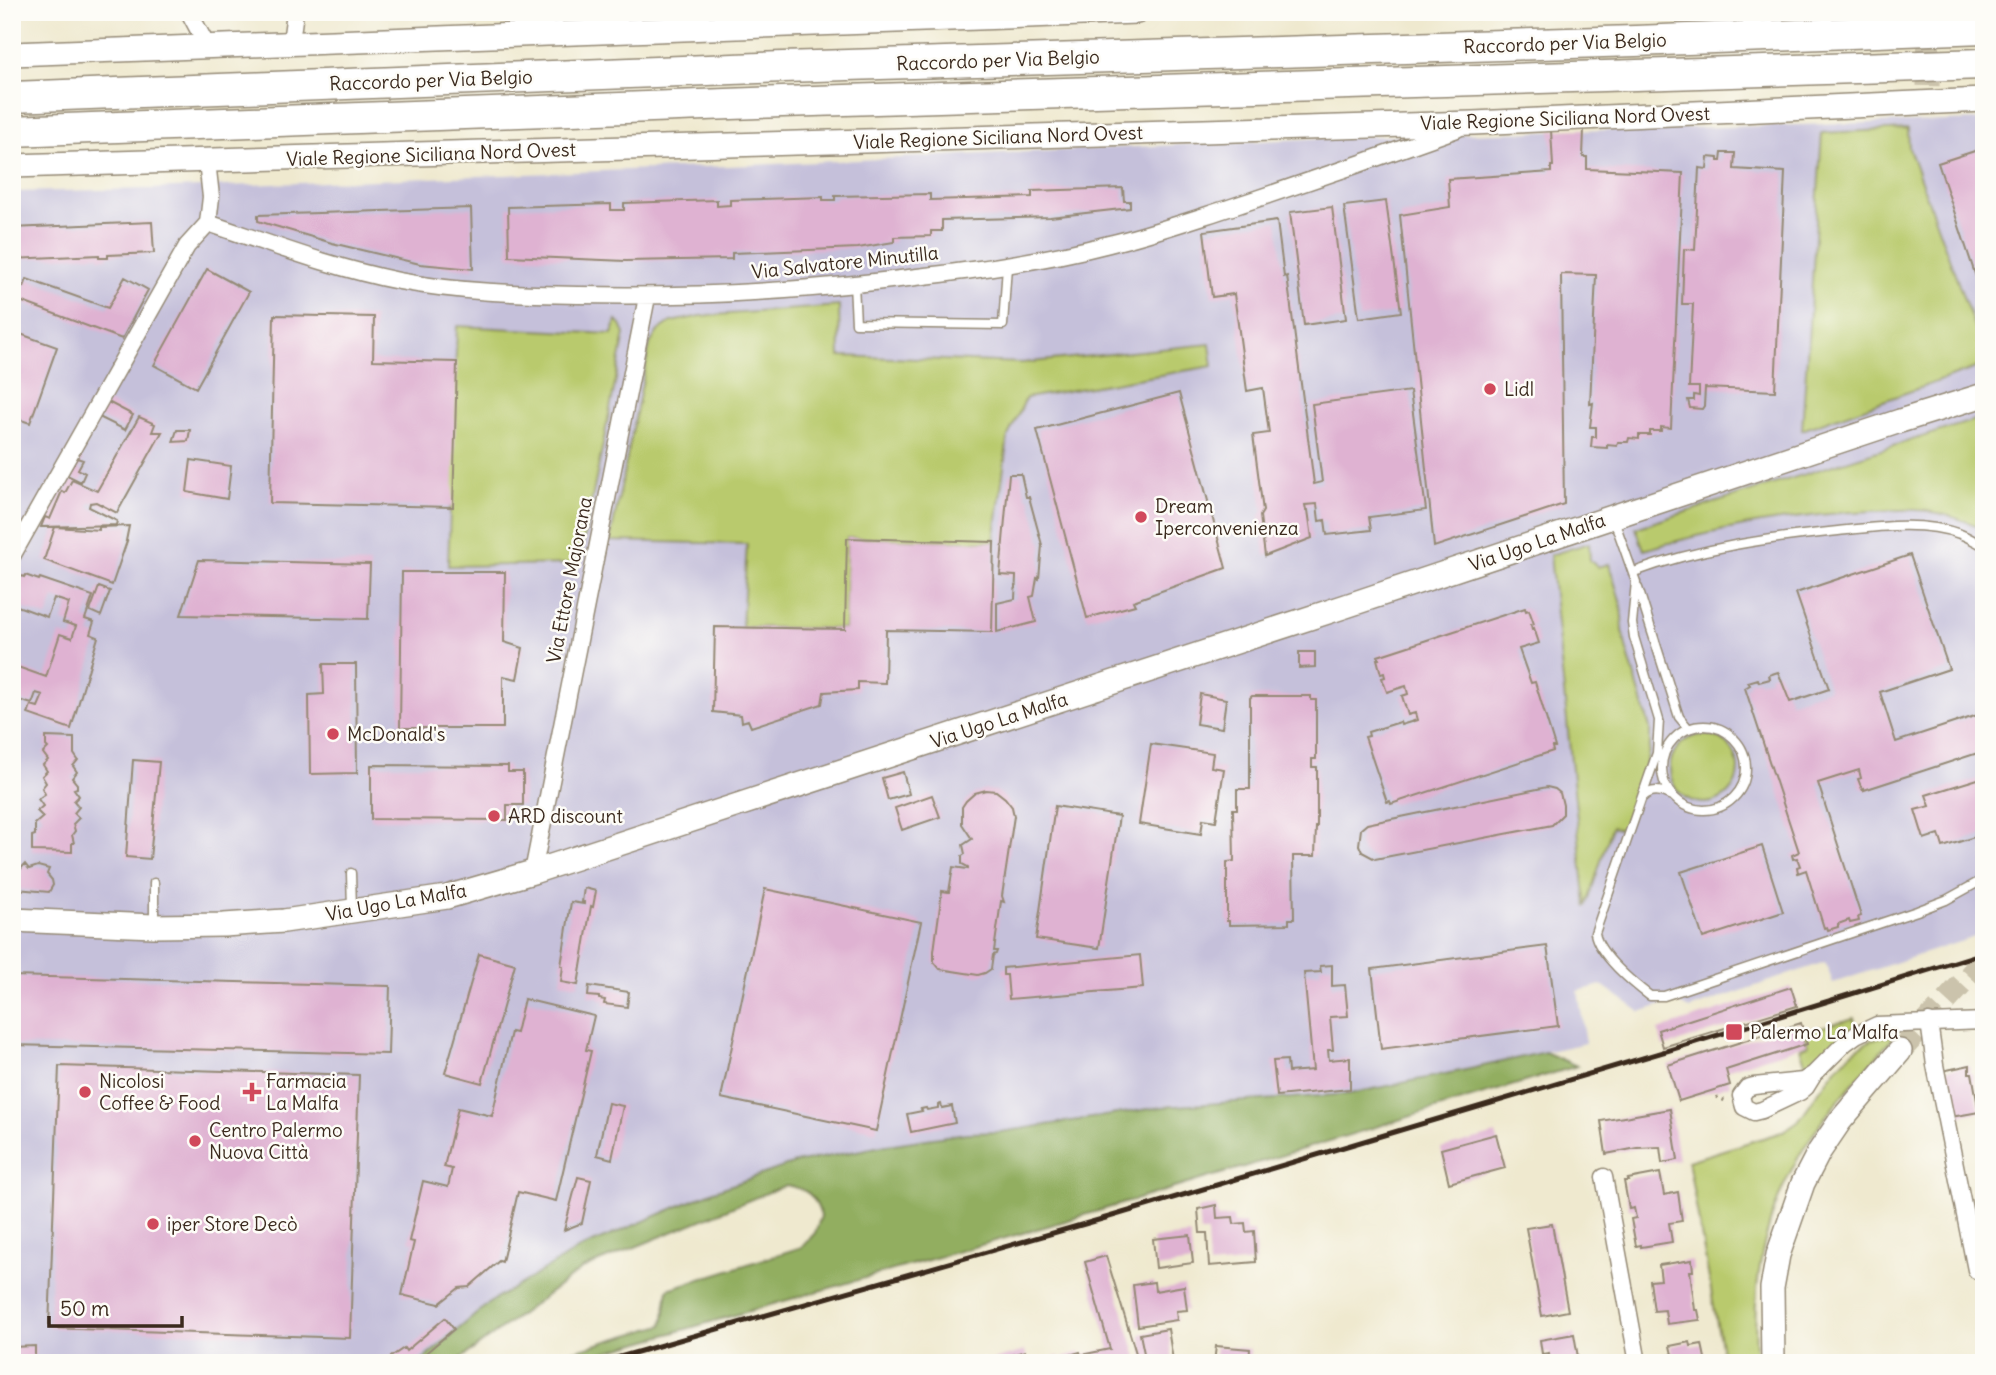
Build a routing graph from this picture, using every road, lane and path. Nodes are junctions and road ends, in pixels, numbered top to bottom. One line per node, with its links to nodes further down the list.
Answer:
1 (190, 12): 6 (street)
2 (295, 12): 5 (street)
3 (1137, 12): 5 (street)
4 (1984, 28): 9 (highway, Raccordo per Via Belgio)
5 (291, 42): 6 (street)
6 (206, 46): 7 (street)
7 (12, 54)
8 (1984, 64): 12 (highway, Raccordo per Via Belgio)
9 (12, 97)
10 (1984, 100): 11 (street, Viale Regione Siciliana Nord Ovest)
11 (1473, 123): 13 (street, Viale Regione Siciliana Nord Ovest); 16 (street, Via Salvatore Minutilla)
12 (12, 131)
13 (207, 161): 14 (street, Viale Regione Siciliana Nord Ovest); 15 (street)
14 (12, 166)
15 (208, 223): 18 (street, Via Salvatore Minutilla); 22 (street)
16 (1007, 266): 17 (street, Via Salvatore Minutilla); 17 (lane)
17 (854, 284): 18 (street, Via Salvatore Minutilla)
18 (647, 297): 30 (street, Via Ettore Majorana)
19 (1977, 395): 20 (street, Via Ugo La Malfa)
20 (1613, 517): 23 (lane); 30 (street, Via Ugo La Malfa)
21 (1984, 546): 23 (lane)
22 (12, 556)
23 (1633, 572): 24 (lane)
24 (1636, 582): 25 (lane); 26 (lane)
25 (1689, 729): 28 (lane); 28 (lane)
26 (1652, 769): 27 (lane); 29 (lane)
27 (1663, 792): 28 (lane); 29 (lane)
28 (1674, 798)
29 (1642, 799): 32 (lane)
30 (533, 872): 34 (street, Via Ugo La Malfa)
31 (351, 873): 34 (lane)
32 (1984, 879)
33 (154, 883): 36 (lane)
34 (352, 911): 36 (street, Via Ugo La Malfa)
35 (12, 920): 36 (street, Via Ugo La Malfa)
36 (154, 926)
37 (1984, 1021): 38 (street)
38 (1929, 1022): 40 (street); 42 (street)
39 (1900, 1051): 44 (street)
40 (1814, 1074)
41 (1604, 1177): 43 (street)
42 (1976, 1270)
43 (1638, 1363)
44 (1773, 1363)

